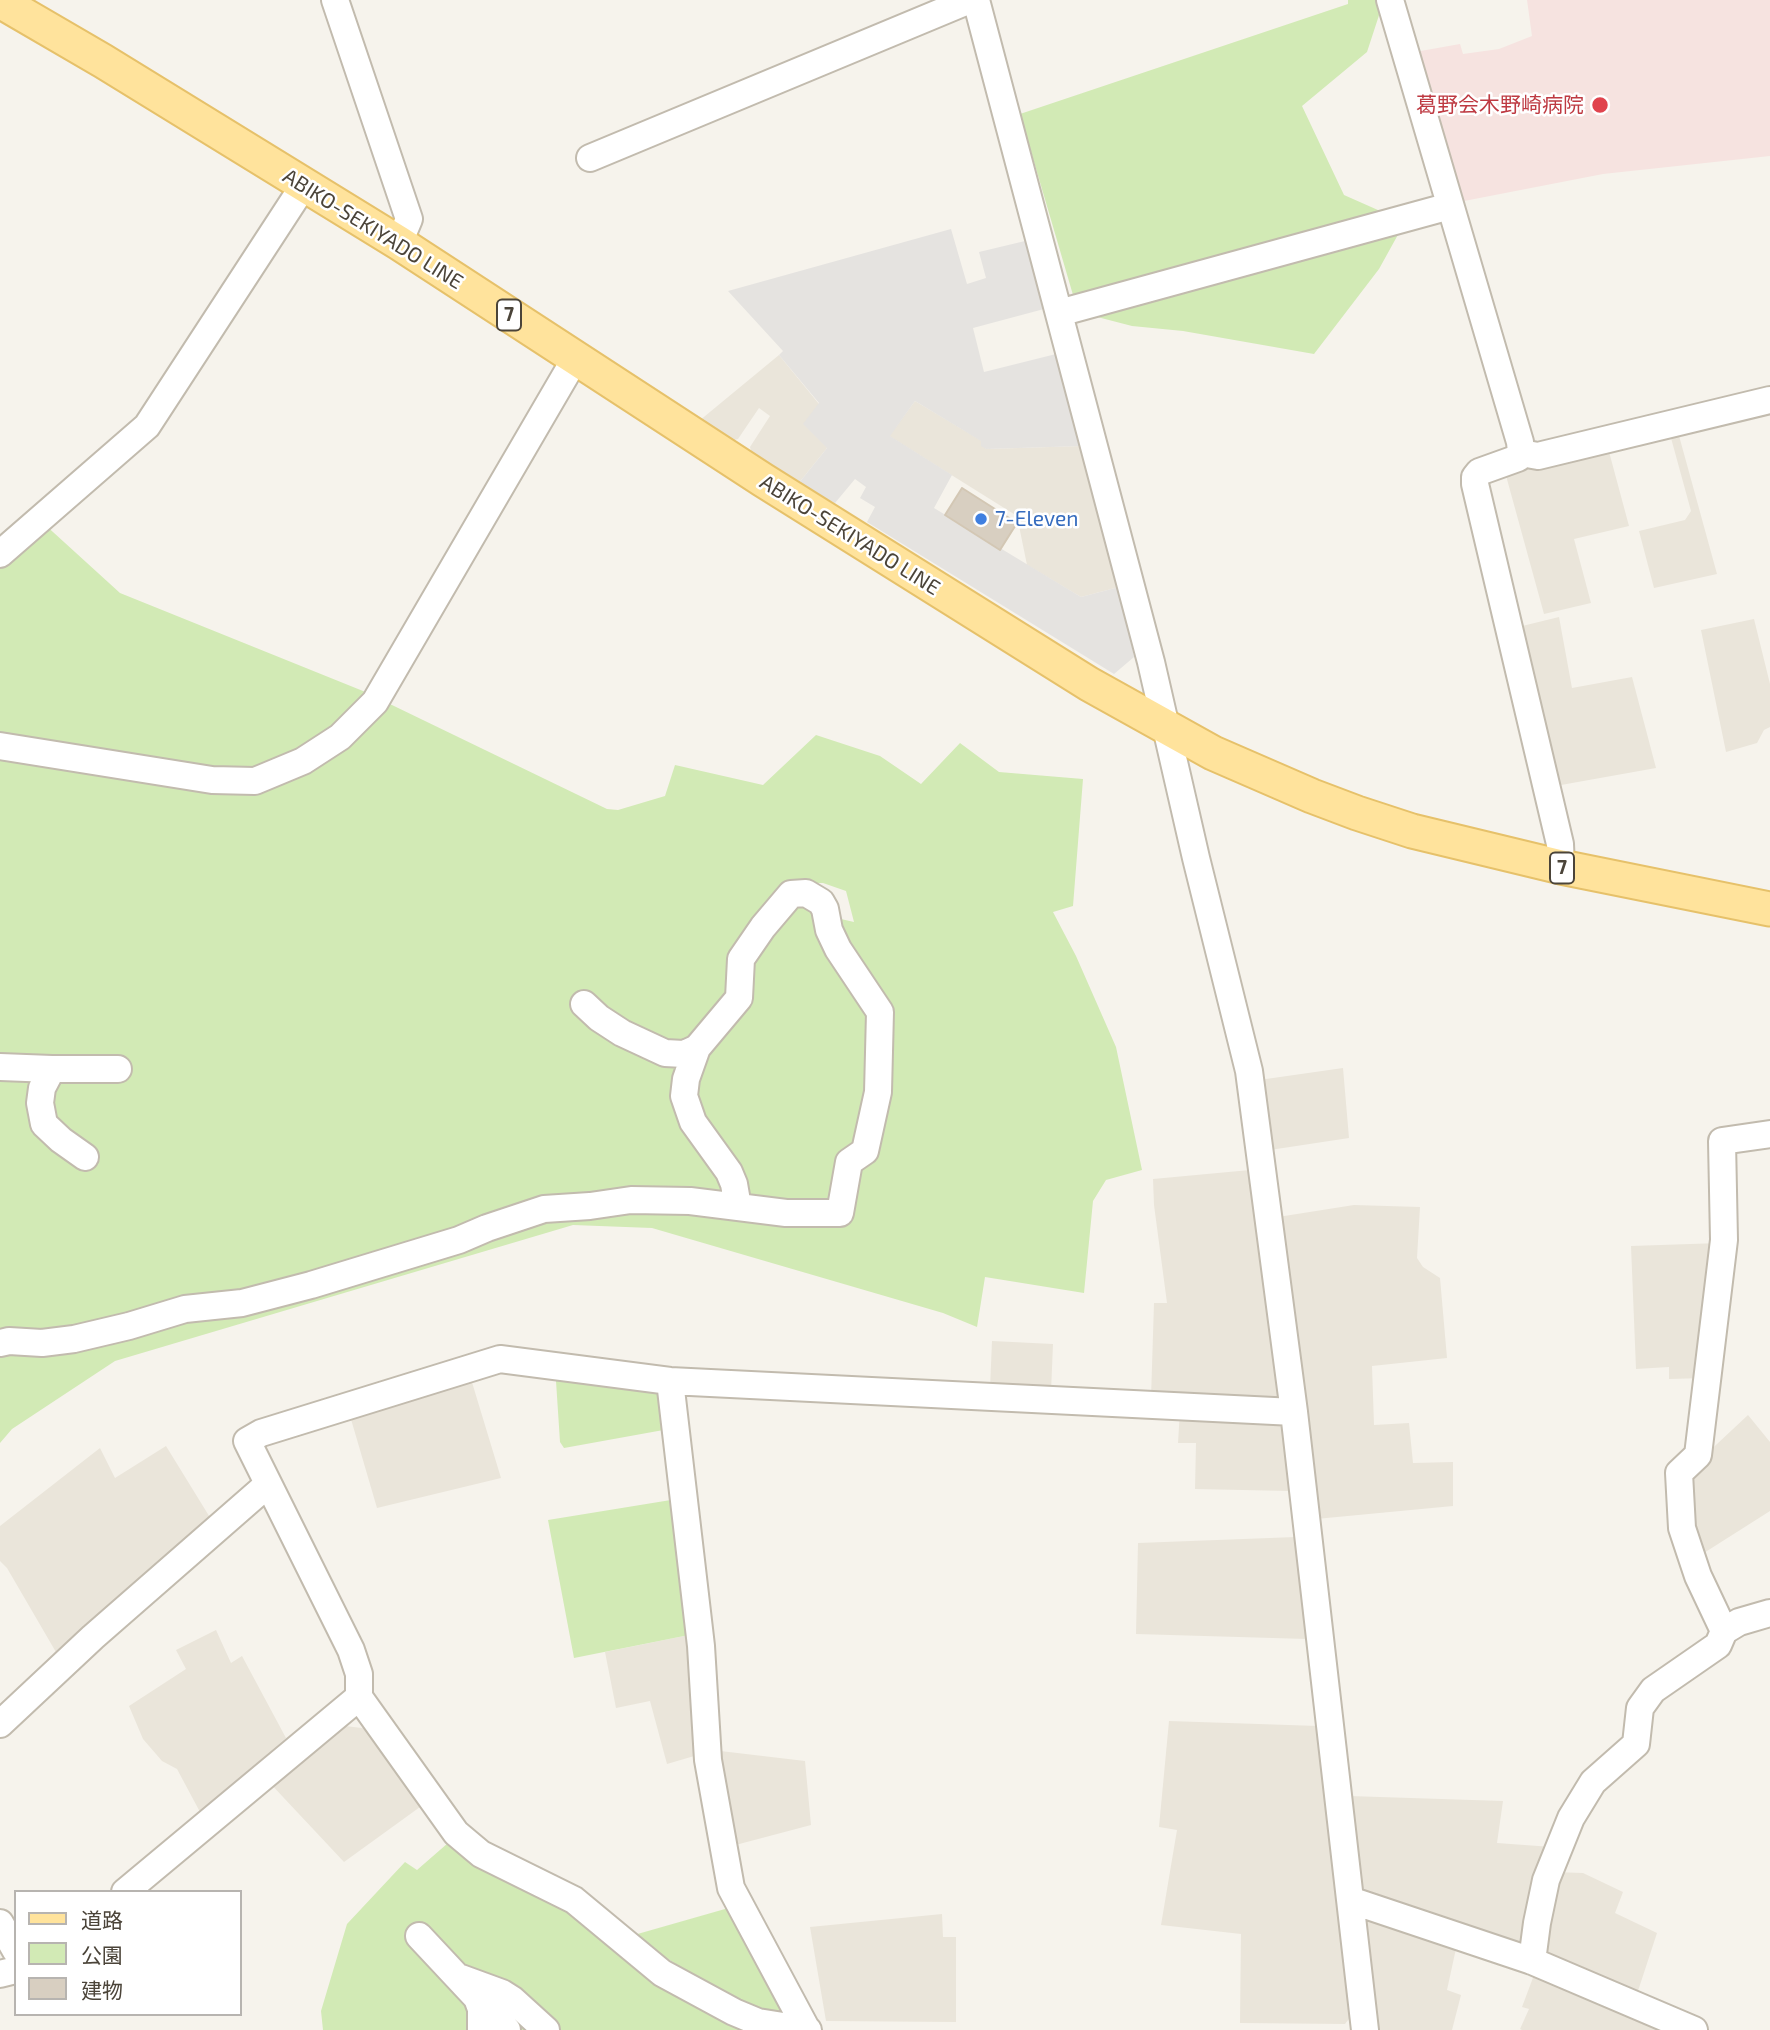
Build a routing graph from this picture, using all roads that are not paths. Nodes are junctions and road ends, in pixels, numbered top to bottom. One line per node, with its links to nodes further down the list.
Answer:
1 (335, 0): 9 (street)
2 (970, 0): 6 (street)
3 (975, 0): 10 (street)
4 (1390, 0): 8 (street)
5 (0, 1): 7 (main road, ABIKO-SEKIYADO LINE / 7)
6 (590, 158)
7 (304, 185): 9 (main road, ABIKO-SEKIYADO LINE / 7); 14 (street)
8 (1450, 206): 10 (street); 13 (street)
9 (399, 243): 11 (main road, ABIKO-SEKIYADO LINE / 7)
10 (1059, 313): 15 (street)
11 (575, 359): 15 (main road, ABIKO-SEKIYADO LINE / 7); 16 (street)
12 (1770, 400): 13 (street)
13 (1521, 453): 17 (street)
14 (0, 554)
15 (1166, 728): 17 (main road, ABIKO-SEKIYADO LINE / 7); 29 (street)
16 (0, 746)
17 (1561, 867): 18 (main road, ABIKO-SEKIYADO LINE / 7)
18 (1770, 909)
19 (584, 1004): 20 (street)
20 (697, 1048): 26 (street); 26 (street)
21 (0, 1067): 22 (street)
22 (52, 1069): 23 (street); 25 (street)
23 (118, 1069)
24 (1770, 1134): 32 (street)
25 (85, 1157)
26 (738, 1207): 27 (street)
27 (0, 1343)
28 (670, 1381): 29 (street); 30 (street); 46 (street)
29 (1294, 1412): 36 (street)
30 (267, 1485): 33 (street); 34 (street)
31 (1770, 1613): 32 (street)
32 (1724, 1631): 40 (street)
33 (359, 1697): 35 (street); 46 (street)
34 (0, 1724)
35 (127, 1890)
36 (1350, 1900): 40 (street); 47 (street)
37 (0, 1923): 39 (street)
38 (419, 1936): 41 (street)
39 (14, 1948)
40 (1532, 1961): 48 (street)
41 (456, 1976): 42 (street); 45 (street)
42 (477, 1998): 43 (street); 44 (street)
43 (481, 2030)
44 (508, 2030)
45 (547, 2030)
46 (808, 2030)
47 (1365, 2030)
48 (1694, 2030)

